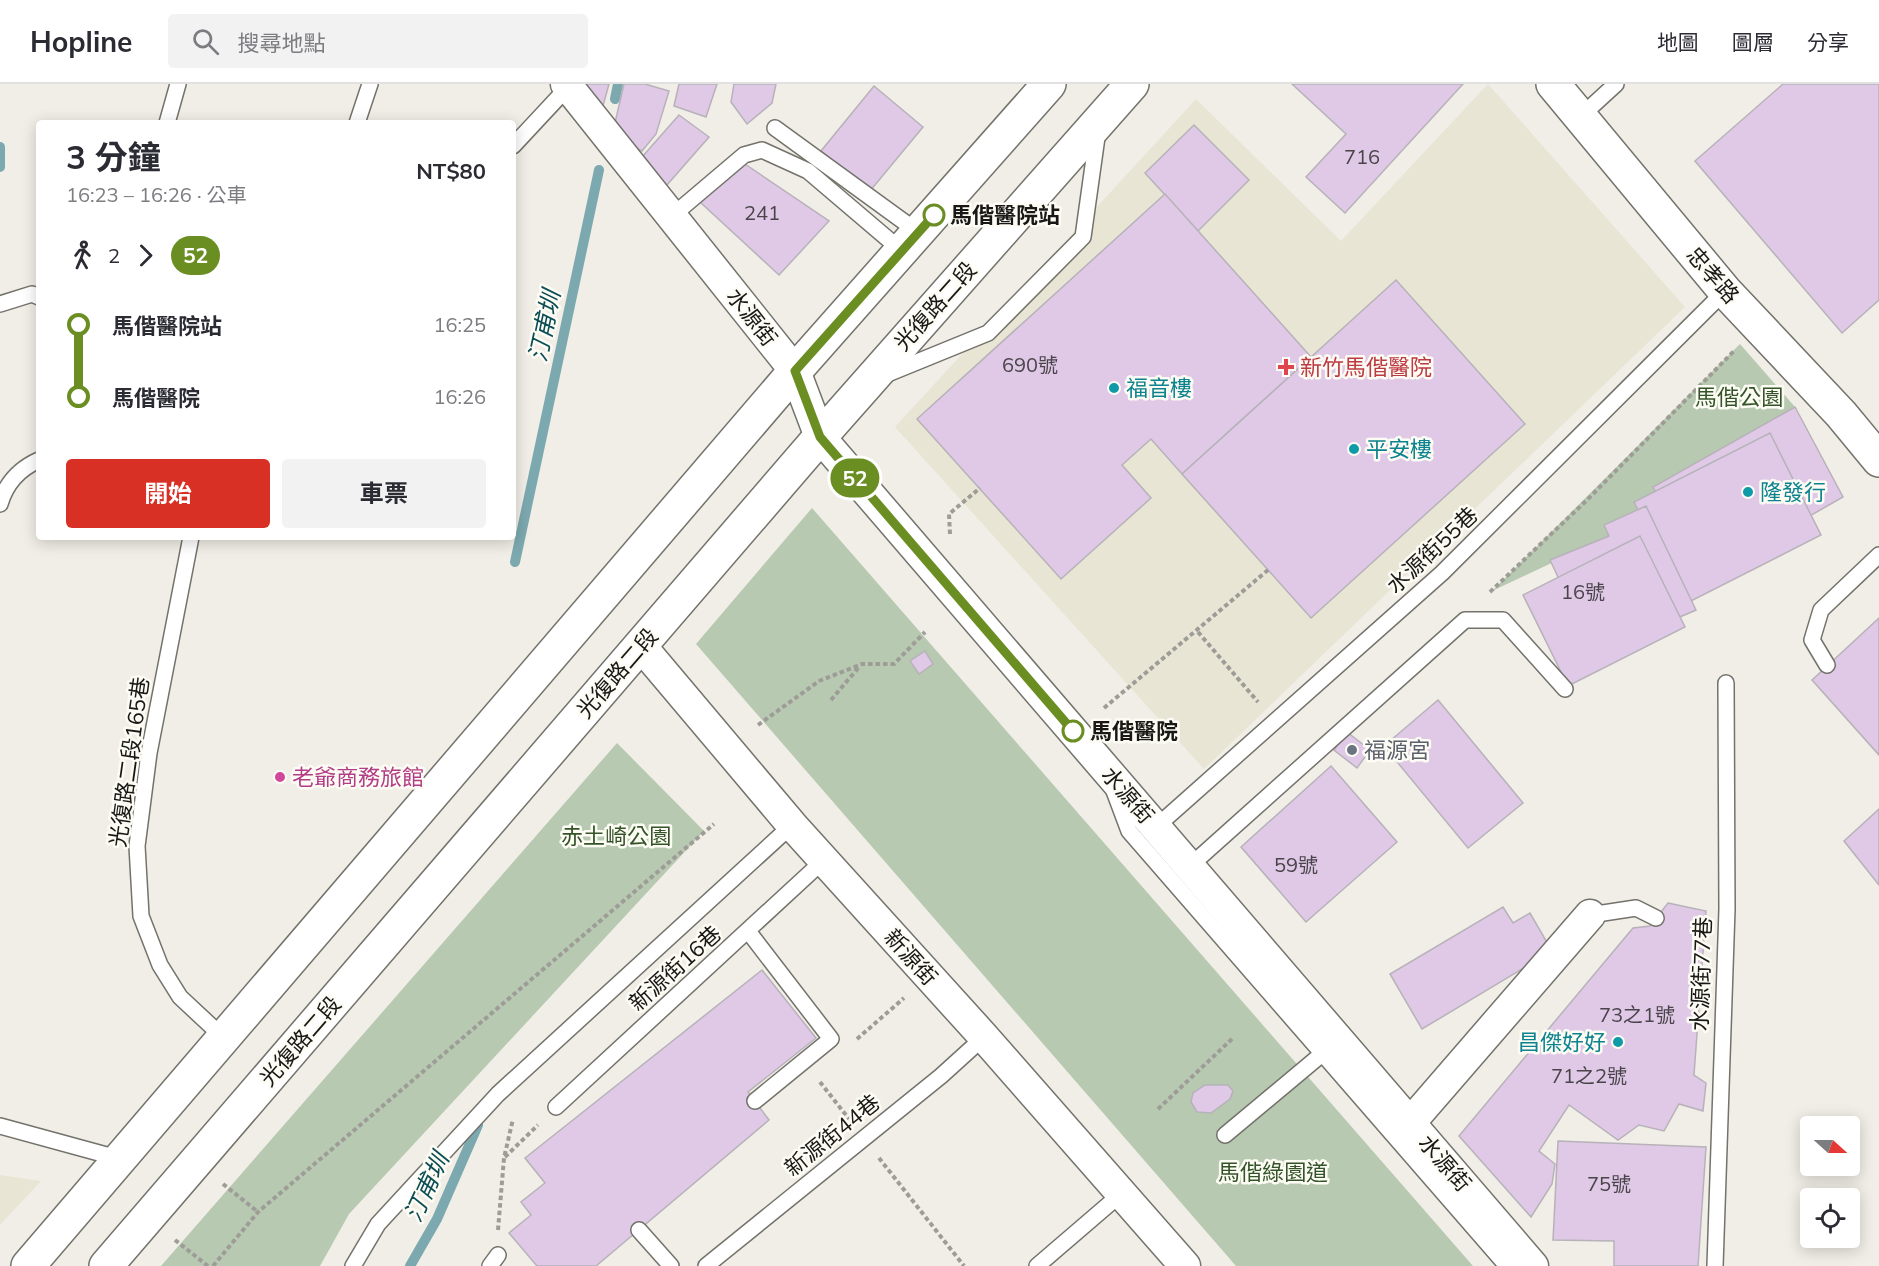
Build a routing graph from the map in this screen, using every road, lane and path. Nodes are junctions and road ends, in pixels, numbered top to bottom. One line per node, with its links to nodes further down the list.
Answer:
1 (178, 84): 9 (lane)
2 (370, 84): 10 (lane)
3 (1049, 84): 15 (main road)
4 (1132, 84): 11 (main road, 光復路二段)
5 (1553, 84): 8 (main road, 忠孝路)
6 (1616, 84): 8 (lane)
7 (567, 86): 13 (lane); 14 (street, 水源街)
8 (1580, 117): 16 (main road, 忠孝路)
9 (168, 120)
10 (358, 120)
11 (1099, 121): 21 (main road, 光復路二段); 21 (lane)
12 (775, 128): 15 (lane)
13 (516, 143)
14 (672, 216): 15 (lane); 20 (street, 水源街)
15 (910, 242): 20 (main road)
16 (1725, 291): 19 (main road, 忠孝路); 41 (lane, 水源街55巷)
17 (36, 296): 18 (lane)
18 (0, 304)
19 (1758, 326): 23 (main road, 忠孝路); 31 (path)
20 (795, 371): 22 (street, 水源街); 54 (main road)
21 (868, 381): 22 (main road, 光復路二段)
22 (820, 437): 34 (main road, 光復路二段); 43 (street, 水源街)
23 (1879, 460)
24 (36, 461): 26 (lane)
25 (980, 488): 27 (path)
26 (0, 504)
27 (950, 538)
28 (190, 540): 54 (lane, 光復路二段165巷)
29 (1879, 555): 36 (lane)
30 (1268, 570): 33 (path)
31 (1465, 620): 38 (lane); 48 (lane)
32 (925, 632): 35 (path)
33 (1198, 632): 40 (path); 41 (path)
34 (641, 646): 45 (street, 新源街); 72 (main road, 光復路二段)
35 (862, 664): 39 (path); 42 (path)
36 (1827, 665)
37 (1726, 683): 82 (lane, 水源街77巷)
38 (1565, 689)
39 (831, 700)
40 (1104, 708)
41 (1275, 722): 46 (lane, 水源街55巷)
42 (758, 725)
43 (1106, 769): 46 (street, 水源街); 55 (lane)
44 (714, 824): 67 (path)
45 (792, 825): 47 (street, 新源街); 56 (lane)
46 (1156, 827): 48 (street, 水源街)
47 (824, 860): 51 (lane, 新源街16巷); 52 (street, 新源街)
48 (1190, 866): 60 (street, 水源街)
49 (1590, 915): 50 (lane); 60 (street)
50 (1656, 918)
51 (748, 931): 57 (lane); 58 (lane, 新源街16巷)
52 (984, 1037): 66 (street, 新源街); 77 (lane, 新源街44巷)
53 (1233, 1038): 59 (path)
54 (225, 1039): 64 (main road)
55 (1322, 1054): 62 (lane); 80 (lane)
56 (525, 1070): 63 (path); 75 (lane)
57 (755, 1101)
58 (555, 1107): 63 (path)
59 (1158, 1109)
60 (1410, 1123): 81 (street, 水源街)
61 (0, 1126): 64 (lane)
62 (1225, 1135)
63 (504, 1158): 70 (path)
64 (121, 1159): 71 (main road)
65 (222, 1183): 67 (path)
66 (1122, 1193): 78 (lane); 79 (street, 新源街)
67 (258, 1212): 74 (path)
68 (639, 1230): 76 (lane)
69 (174, 1239): 73 (path)
70 (494, 1260)
71 (28, 1266)
72 (106, 1266)
73 (208, 1266)
74 (213, 1266)
75 (353, 1266)
76 (671, 1266)
77 (706, 1266)
78 (1037, 1266)
79 (1185, 1266)
80 (1507, 1266)
81 (1533, 1266)
82 (1715, 1266)

